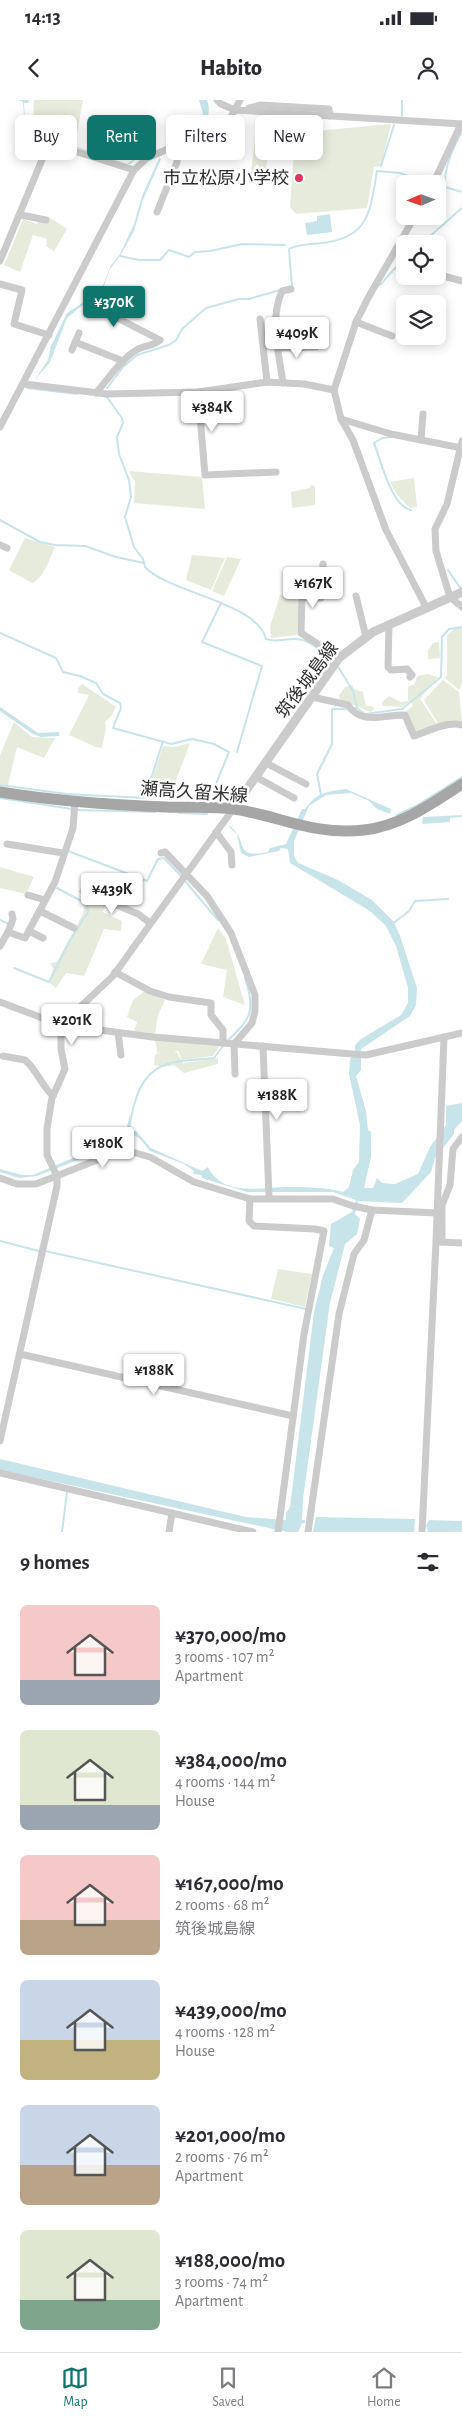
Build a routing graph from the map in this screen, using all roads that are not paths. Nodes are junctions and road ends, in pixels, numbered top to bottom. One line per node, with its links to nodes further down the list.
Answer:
1 (217, 100): 3 (street)
2 (240, 100): 3 (street)
3 (237, 110): 4 (street); 5 (street)
4 (233, 115)
5 (462, 124): 9 (street)
6 (166, 151): 8 (street)
7 (177, 160): 10 (street)
8 (134, 170): 11 (street); 23 (street)
9 (437, 175)
10 (157, 212)
11 (21, 215): 12 (street); 14 (street)
12 (46, 220)
13 (410, 225): 21 (street)
14 (0, 260)
15 (446, 277): 16 (street)
16 (462, 281)
17 (0, 284): 23 (street)
18 (291, 289): 27 (street)
19 (98, 308): 29 (street)
20 (260, 319): 30 (street)
21 (356, 322): 24 (street); 33 (street)
22 (79, 333): 25 (street)
23 (49, 335): 32 (street)
24 (392, 336)
25 (76, 342): 28 (street); 29 (street)
26 (316, 346): 27 (street)
27 (278, 348): 31 (street)
28 (72, 350)
29 (123, 360): 35 (street)
30 (267, 382): 31 (street); 34 (street)
31 (283, 383): 33 (street)
32 (24, 384): 35 (street); 38 (street)
33 (334, 390): 37 (street)
34 (198, 392): 35 (street); 41 (street)
35 (96, 393)
36 (423, 414): 39 (street)
37 (341, 419): 39 (street); 47 (street)
38 (0, 427)
39 (421, 440): 40 (street)
40 (461, 445): 45 (street)
41 (276, 472)
42 (323, 564): 50 (street)
43 (462, 592): 45 (street, 筑後城島線)
44 (356, 596): 49 (street)
45 (450, 597): 46 (street); 47 (street, 筑後城島線)
46 (462, 606)
47 (426, 607): 48 (street, 筑後城島線)
48 (389, 624): 49 (street, 筑後城島線); 51 (street)
49 (366, 637): 50 (street, 筑後城島線)
50 (340, 658): 52 (street, 筑後城島線)
51 (410, 678)
52 (312, 697): 53 (street); 54 (street, 筑後城島線)
53 (462, 725)
54 (266, 763): 55 (street, 筑後城島線); 56 (street)
55 (256, 777): 59 (street); 61 (street, 筑後城島線)
56 (306, 784)
57 (462, 784): 61 (main road, 瀬高久留米線)
58 (0, 792): 60 (main road, 瀬高久留米線)
59 (294, 798)
60 (76, 802): 61 (main road, 瀬高久留米線); 65 (street)
61 (233, 809): 62 (street)
62 (216, 832): 66 (street); 67 (street)
63 (7, 844): 65 (street)
64 (161, 853): 67 (street)
65 (63, 854): 70 (street)
66 (232, 865)
67 (186, 874): 73 (street); 86 (street)
68 (83, 890): 73 (street)
69 (28, 895): 70 (street)
70 (45, 900): 71 (street)
71 (40, 911): 74 (street); 75 (street)
72 (12, 914): 76 (street)
73 (150, 923): 79 (street)
74 (74, 928)
75 (29, 931): 76 (street); 77 (street)
76 (8, 932): 78 (street)
77 (43, 938)
78 (0, 946)
79 (115, 972): 81 (street); 85 (street)
80 (0, 1002): 81 (street)
81 (61, 1025): 82 (street); 91 (street)
82 (118, 1032): 85 (street); 88 (street)
83 (462, 1033): 84 (street)
84 (444, 1038): 87 (street); 98 (street)
85 (223, 1043): 86 (street)
86 (234, 1044): 87 (street); 90 (street)
87 (263, 1046): 95 (street)
88 (121, 1055)
89 (3, 1056): 91 (street)
90 (235, 1074)
91 (53, 1096): 93 (street)
92 (462, 1136): 99 (street)
93 (57, 1176): 94 (street); 96 (street); 101 (street)
94 (0, 1178)
95 (269, 1197): 96 (street); 97 (street)
96 (250, 1199): 102 (street)
97 (372, 1210): 98 (street); 109 (street)
98 (437, 1213): 99 (street)
99 (439, 1242): 100 (street); 110 (street)
100 (462, 1243)
101 (20, 1354): 102 (street); 103 (street)
102 (293, 1416): 108 (street)
103 (0, 1441)
104 (0, 1473): 105 (street)
105 (172, 1513): 106 (street); 107 (street)
106 (169, 1532)
107 (253, 1532)
108 (278, 1532)
109 (308, 1532)
110 (422, 1532)

